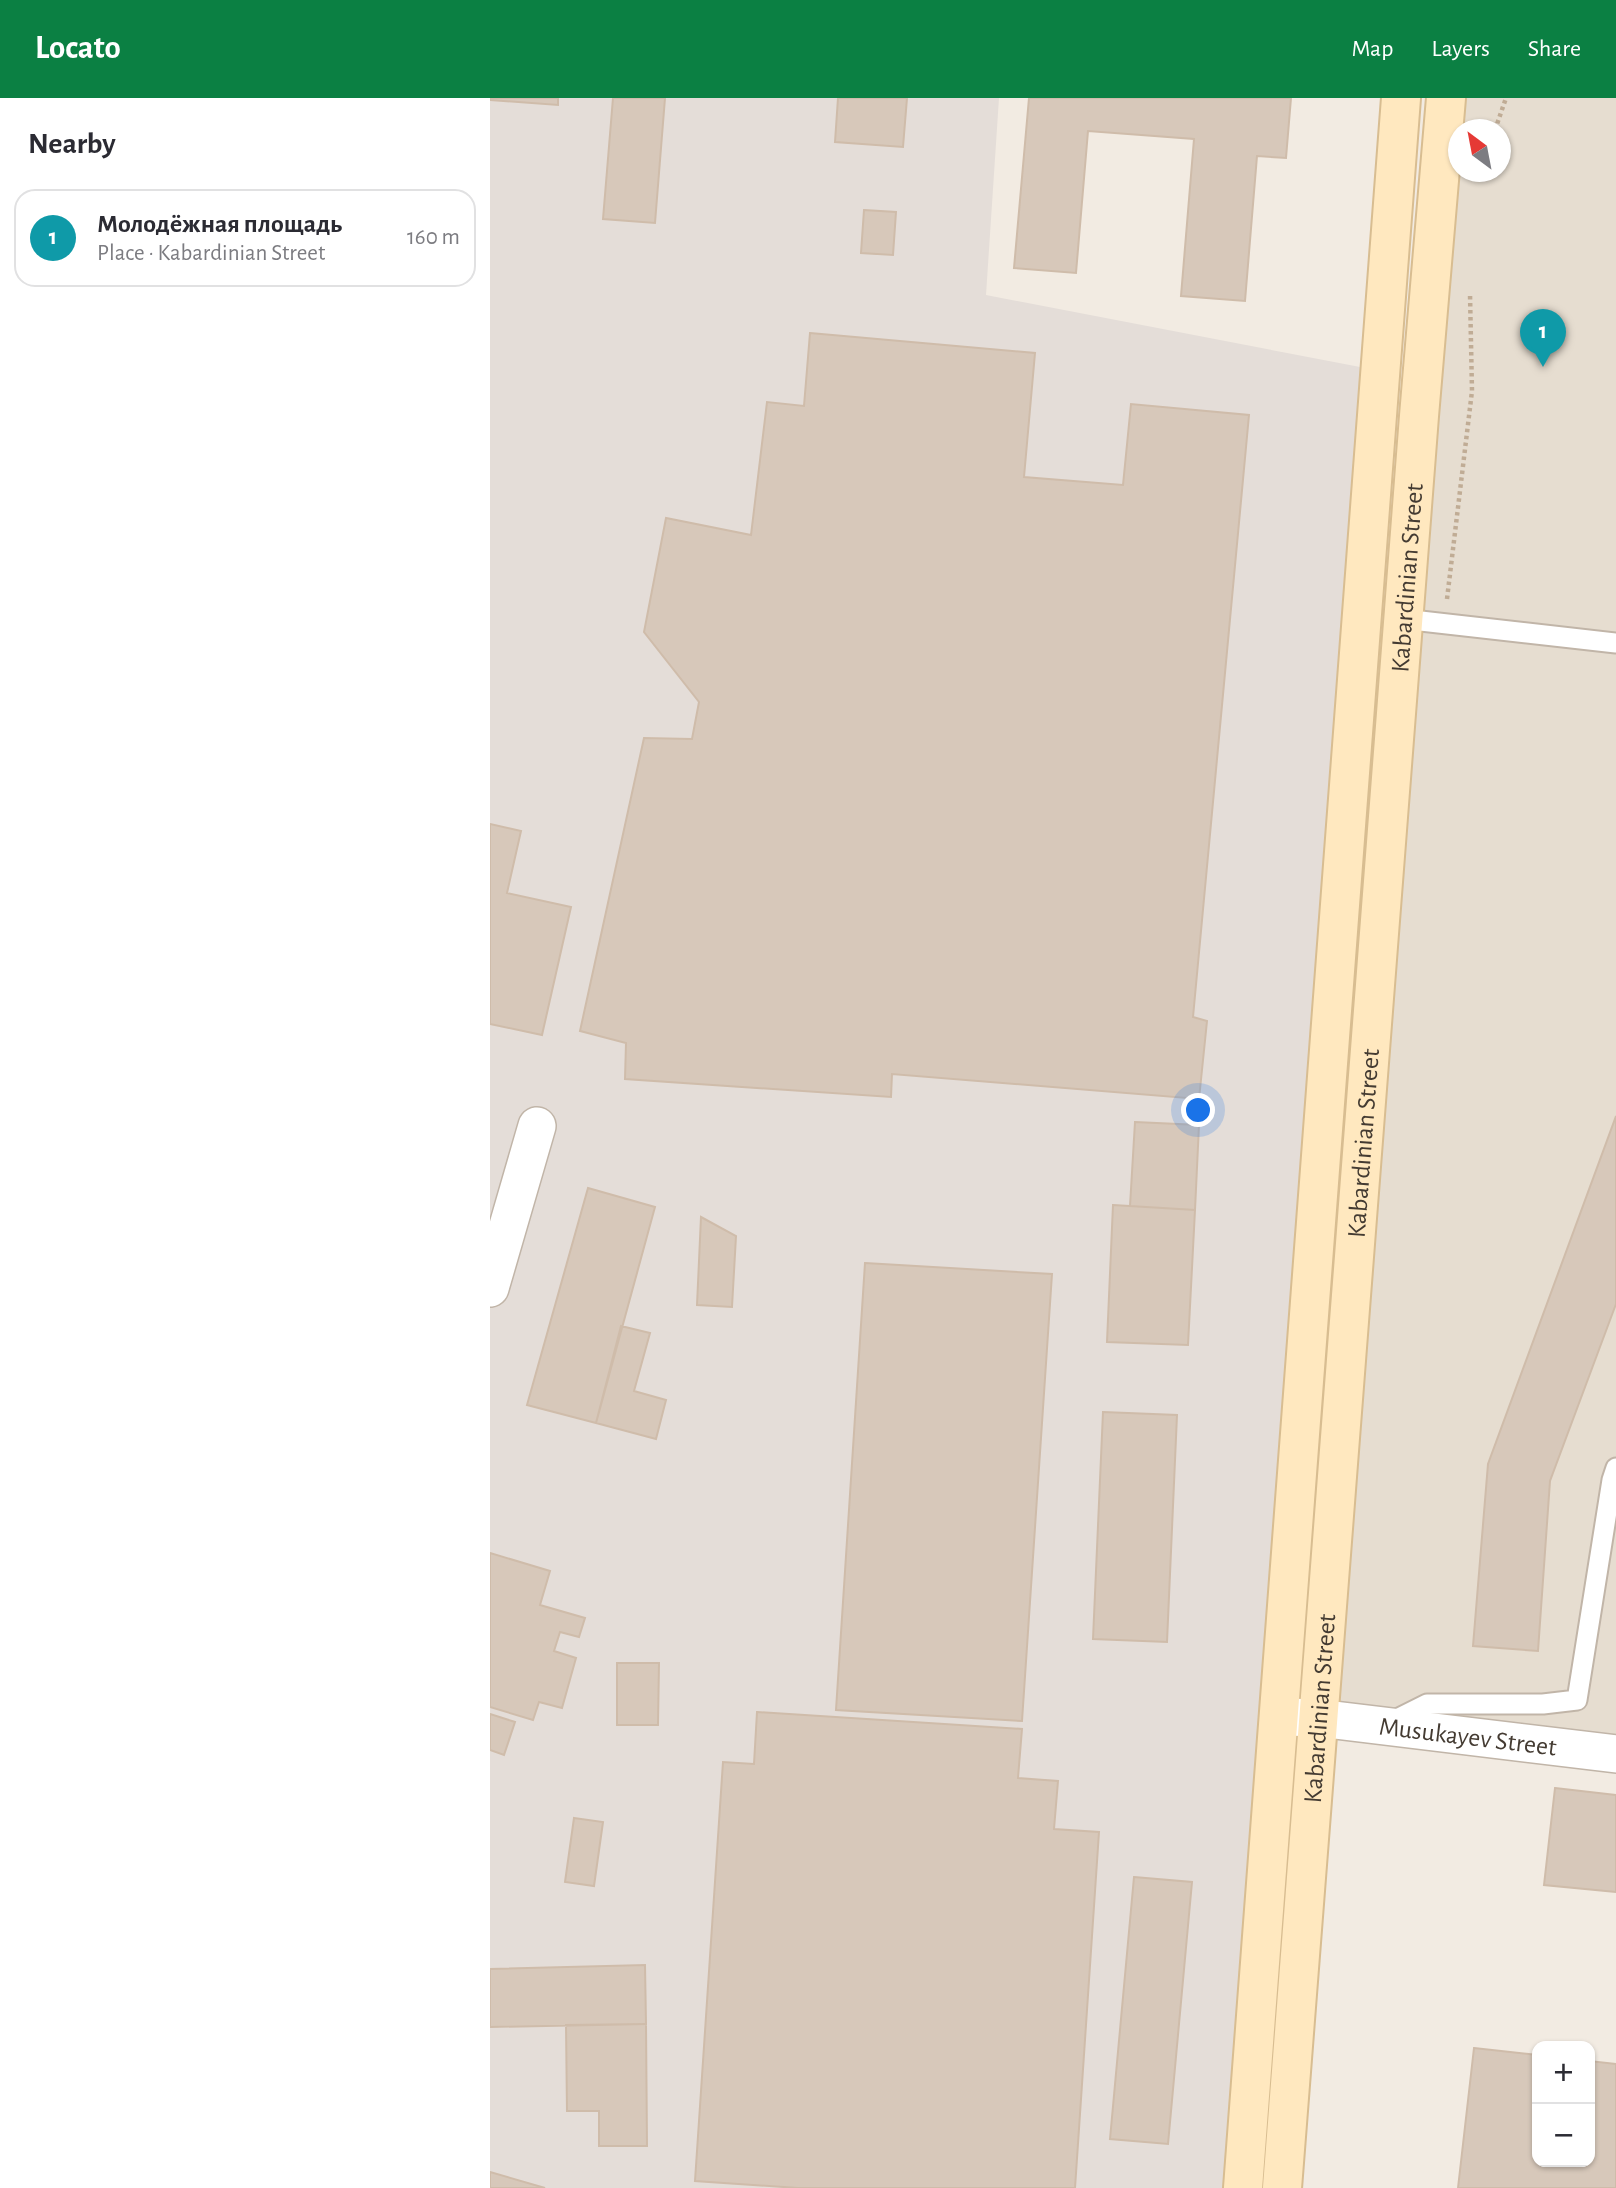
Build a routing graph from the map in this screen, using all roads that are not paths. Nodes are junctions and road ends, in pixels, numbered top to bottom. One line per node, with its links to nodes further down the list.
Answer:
1 (1401, 98): 8 (main road, Kabardinian Street)
2 (1446, 98): 3 (main road, Kabardinian Street)
3 (1404, 619): 4 (lane); 9 (main road, Kabardinian Street)
4 (1616, 643)
5 (537, 1126): 6 (street)
6 (490, 1289)
7 (1616, 1468): 10 (lane)
8 (1279, 1717): 9 (street, Musukayev Street); 12 (main road, Kabardinian Street)
9 (1318, 1718): 10 (street, Musukayev Street); 13 (main road, Kabardinian Street)
10 (1383, 1726): 11 (street, Musukayev Street)
11 (1616, 1754)
12 (1243, 2188)
13 (1282, 2188)

